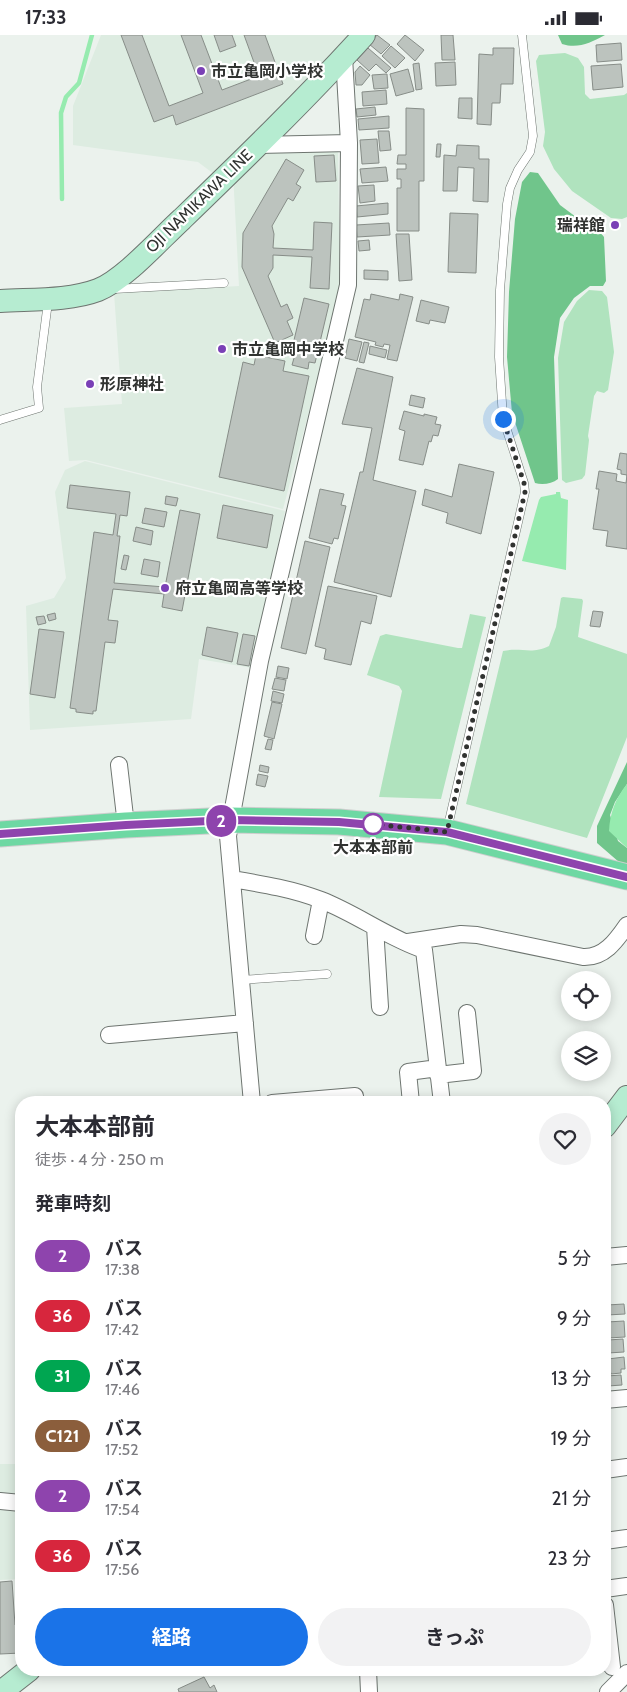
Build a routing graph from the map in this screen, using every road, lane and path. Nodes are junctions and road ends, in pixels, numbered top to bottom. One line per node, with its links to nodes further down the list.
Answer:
1 (364, 35): 3 (main road, OJI NAMIKAWA LINE)
2 (522, 35): 14 (lane)
3 (344, 57): 4 (street); 5 (main road, OJI NAMIKAWA LINE)
4 (349, 143): 5 (street); 12 (street)
5 (258, 145): 7 (main road, OJI NAMIKAWA LINE)
6 (224, 283): 7 (lane)
7 (99, 290): 8 (main road, OJI NAMIKAWA LINE)
8 (49, 298): 9 (main road, OJI NAMIKAWA LINE); 10 (lane)
9 (0, 301)
10 (0, 420)
11 (119, 765): 13 (street)
12 (230, 820): 13 (main road); 14 (main road); 17 (street)
13 (126, 825): 15 (main road)
14 (447, 832): 16 (main road)
15 (0, 834)
16 (627, 877)
17 (232, 879): 18 (street); 24 (street)
18 (321, 900): 20 (street); 21 (street)
19 (627, 925): 22 (street)
20 (375, 927): 22 (street); 25 (street)
21 (314, 936)
22 (404, 943): 29 (street)
23 (327, 975): 24 (lane)
24 (241, 981): 27 (street)
25 (380, 1007)
26 (467, 1013): 29 (street)
27 (245, 1023): 28 (street); 30 (street)
28 (109, 1035)
29 (438, 1071): 31 (street); 32 (street)
30 (251, 1096)
31 (410, 1096)
32 (441, 1096)
33 (627, 1097): 34 (main road)
34 (611, 1118)
35 (627, 1255): 36 (street)
36 (611, 1256)
37 (627, 1398): 38 (street)
38 (611, 1399)
39 (627, 1467): 40 (street)
40 (611, 1469)
41 (0, 1501): 42 (street)
42 (15, 1502)
43 (627, 1538): 44 (street)
44 (611, 1540)
45 (627, 1586): 46 (street)
46 (611, 1588)
47 (611, 1631): 48 (street)
48 (620, 1670): 53 (street)
49 (21, 1676): 51 (main road)
50 (368, 1676): 52 (street)
51 (0, 1692)
52 (369, 1692)
53 (608, 1692)

